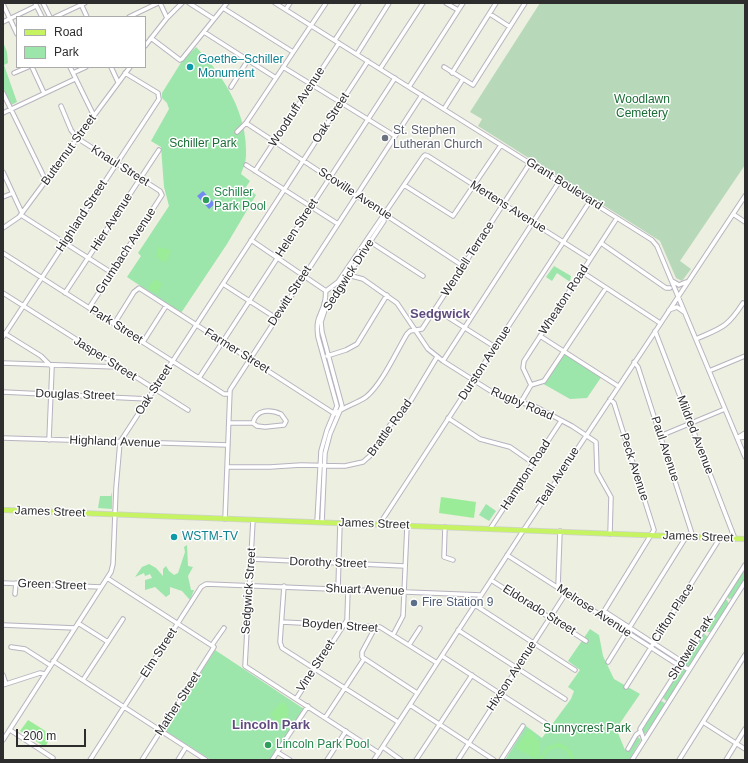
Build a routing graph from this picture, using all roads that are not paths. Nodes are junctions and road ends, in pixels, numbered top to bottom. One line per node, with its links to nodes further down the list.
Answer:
1 (43, 3): 24 (street)
2 (159, 3): 27 (street); 28 (street)
3 (182, 3): 28 (street)
4 (189, 3): 30 (street)
5 (227, 3): 19 (street)
6 (276, 3): 20 (street, Grant Boulevard)
7 (290, 3): 20 (street)
8 (326, 3): 32 (street)
9 (360, 3): 37 (street)
10 (390, 3): 41 (street)
11 (423, 3): 52 (street)
12 (446, 3): 21 (street)
13 (463, 3): 21 (street)
14 (496, 3): 22 (street)
15 (525, 3): 33 (street)
16 (3, 4): 29 (street)
17 (36, 4): 23 (street); 29 (street)
18 (82, 4): 25 (street); 26 (street)
19 (223, 8): 30 (street); 40 (street)
20 (286, 9): 32 (street, Grant Boulevard)
21 (458, 10): 64 (street)
22 (490, 14): 33 (street); 56 (street)
23 (42, 16)
24 (50, 16)
25 (57, 16)
26 (87, 16)
27 (130, 16)
28 (166, 18): 36 (street)
29 (10, 19): 31 (street); 34 (street)
30 (214, 19): 35 (street)
31 (3, 22)
32 (311, 25): 37 (street, Grant Boulevard); 40 (street)
33 (510, 27): 60 (street)
34 (16, 32)
35 (204, 32): 36 (street); 42 (street)
36 (151, 38): 39 (street)
37 (335, 40): 38 (street, Grant Boulevard)
38 (339, 43): 41 (street, Grant Boulevard); 62 (street, Woodruff Avenue)
39 (146, 45)
40 (293, 52): 44 (street)
41 (357, 54): 43 (street, Grant Boulevard)
42 (248, 60): 57 (street); 63 (street)
43 (368, 61): 52 (street, Grant Boulevard); 68 (street, Oak Street)
44 (283, 67): 57 (street); 62 (street)
45 (444, 67): 56 (street)
46 (26, 68): 53 (street)
47 (32, 68): 66 (street)
48 (70, 68): 54 (street)
49 (84, 68): 54 (street)
50 (111, 68): 61 (street)
51 (129, 68): 55 (street, Butternut Street)
52 (380, 69): 58 (street, Grant Boulevard)
53 (14, 73)
54 (73, 73): 59 (street)
55 (125, 73): 61 (street, Butternut Street); 85 (street, Highland Street)
56 (452, 73): 60 (street)
57 (276, 78): 75 (street)
58 (395, 78): 64 (street, Grant Boulevard); 74 (street, Helen Street)
59 (75, 79): 66 (street); 73 (street)
60 (462, 79): 71 (street)
61 (118, 82): 73 (street, Butternut Street)
62 (311, 85): 68 (street); 79 (street, Woodruff Avenue)
63 (231, 87)
64 (409, 87): 67 (street, Grant Boulevard)
65 (3, 93): 70 (street)
66 (44, 93): 70 (street)
67 (422, 95): 71 (street, Grant Boulevard); 77 (street, Dewitt Street)
68 (341, 103): 74 (street); 83 (street, Oak Street)
69 (61, 106): 78 (street)
70 (11, 109): 72 (street); 91 (street)
71 (444, 109): 80 (street, Grant Boulevard)
72 (3, 113)
73 (94, 116): 78 (street, Butternut Street)
74 (368, 120): 77 (street); 89 (street, Helen Street)
75 (246, 123): 76 (street); 79 (street, Scoville Avenue)
76 (237, 132)
77 (395, 136): 98 (street, Dewitt Street)
78 (77, 138): 85 (street, Knaul Street); 91 (street, Butternut Street)
79 (274, 142): 83 (street, Scoville Avenue); 87 (street, Woodruff Avenue)
80 (501, 144): 84 (street, Grant Boulevard); 94 (street)
81 (159, 150): 90 (street, Hier Avenue)
82 (425, 155): 93 (street, Sedgwick Drive); 94 (street, Mertens Avenue)
83 (303, 160): 89 (street, Scoville Avenue); 95 (street, Oak Street)
84 (530, 163): 92 (street, Grant Boulevard); 102 (street, Wendell Terrace)
85 (116, 164): 90 (street, Knaul Street); 115 (street, Highland Street)
86 (246, 165): 87 (street)
87 (255, 171): 95 (street)
88 (3, 172): 96 (street)
89 (330, 177): 98 (street, Scoville Avenue); 103 (street, Helen Street)
90 (140, 179): 97 (street, Knaul Street); 118 (street, Hier Avenue)
91 (46, 181): 104 (street, Butternut Street)
92 (559, 182): 101 (street, Grant Boulevard); 109 (street)
93 (404, 186): 94 (street); 106 (street, Sedgwick Drive)
94 (474, 186): 102 (street, Mertens Avenue)
95 (284, 190): 103 (street); 112 (street, Oak Street)
96 (13, 193): 100 (street); 104 (street)
97 (162, 193): 123 (street, Grumbach Avenue)
98 (356, 195): 106 (street, Scoville Avenue); 110 (street, Dewitt Street)
99 (745, 196): 105 (street, Teall Avenue)
100 (3, 198)
101 (590, 201): 107 (street, Grant Boulevard); 114 (street, Durston Avenue)
102 (503, 205): 109 (street, Mertens Avenue); 121 (street, Wendell Terrace)
103 (311, 207): 110 (street); 119 (street, Helen Street)
104 (21, 214): 111 (street, Butternut Street); 115 (street)
105 (733, 214): 108 (street); 129 (street, Teall Avenue)
106 (385, 215): 113 (street, Sedgwick Drive); 121 (street, Scoville Avenue)
107 (617, 218): 116 (street, Wheaton Road); 130 (street, Grant Boulevard)
108 (745, 222)
109 (533, 223): 114 (street, Mertens Avenue); 155 (street)
110 (338, 224): 126 (street, Dewitt Street)
111 (3, 228)
112 (251, 240): 119 (street); 131 (street, Oak Street)
113 (368, 241): 124 (street, Sedgwick Drive); 125 (street, Sedgwick Drive); 127 (street)
114 (563, 242): 120 (street, Mertens Avenue); 163 (street, Durston Avenue)
115 (64, 243): 118 (street); 128 (street, Highland Street)
116 (601, 243): 120 (street, Wheaton Road); 134 (street)
117 (3, 253): 128 (street, Park Street)
118 (88, 258): 123 (street); 138 (street, Hier Avenue)
119 (277, 259): 126 (street); 143 (street, Helen Street)
120 (590, 259): 122 (street, Wheaton Road)
121 (463, 266): 148 (street, Wendell Terrace)
122 (582, 272): 133 (street); 159 (street, Wheaton Road)
123 (112, 273): 147 (street, Grumbach Avenue)
124 (344, 274): 125 (street, Rugby Road); 132 (street, Sedgwick Drive)
125 (348, 275): 136 (street, Sedgwick Drive); 139 (street, Rugby Road)
126 (304, 276): 135 (street); 151 (street, Dewitt Street)
127 (423, 276)
128 (41, 278): 138 (street, Park Street); 146 (street, Highland Street)
129 (690, 278): 130 (street); 140 (street, Teall Avenue)
130 (672, 281): 140 (street, Grant Boulevard)
131 (223, 284): 143 (street); 154 (street, Oak Street)
132 (332, 287): 135 (street, Sedgwick Drive); 136 (street)
133 (606, 288): 152 (street); 164 (street)
134 (670, 288)
135 (326, 291): 141 (street, Sedgwick Drive)
136 (337, 292): 142 (street, Sedgwick Drive)
137 (3, 293): 146 (street, Jasper Street)
138 (65, 293): 147 (street, Park Street)
139 (387, 295): 156 (street, Rugby Road); 165 (street)
140 (678, 295): 149 (street, Teall Avenue); 150 (street, Grant Boulevard)
141 (326, 298): 142 (street); 165 (street, Sedgwick Drive)
142 (333, 299): 165 (street, Sedgwick Drive)
143 (249, 300): 151 (street); 162 (street, Helen Street)
144 (743, 303): 160 (street)
145 (166, 306): 153 (street, Farmer Street); 154 (street, Farmer Street); 161 (street)
146 (23, 307): 158 (street, Highland Street); 174 (street, Jasper Street)
147 (90, 308): 153 (street, Park Street)
148 (435, 309): 155 (street); 156 (street, Wendell Terrace)
149 (668, 310): 150 (street); 152 (street, Teall Avenue)
150 (686, 313): 160 (street, Grant Boulevard)
151 (276, 318): 168 (street, Dewitt Street)
152 (660, 323): 157 (street, Teall Avenue)
153 (114, 324): 161 (street, Park Street)
154 (196, 325): 162 (street, Farmer Street); 169 (street, Oak Street)
155 (465, 328): 163 (street); 170 (street)
156 (415, 330): 167 (street, Rugby Road); 187 (street, Wendell Terrace)
157 (655, 331): 171 (street, Teall Avenue); 195 (street, Mildred Avenue)
158 (4, 335): 173 (street)
159 (540, 336): 164 (street); 178 (street, Wheaton Road)
160 (696, 339): 175 (street, Grant Boulevard)
161 (143, 342): 169 (street, Park Street)
162 (222, 342): 168 (street, Farmer Street); 176 (street, Helen Street)
163 (495, 347): 177 (street, Durston Avenue)
164 (564, 351): 178 (street); 179 (street)
165 (326, 356): 187 (street, Sedgwick Drive); 190 (street, Sedgwick Drive)
166 (745, 356): 175 (street)
167 (437, 357): 170 (street, Rugby Road); 208 (street, Brattle Road)
168 (249, 359): 183 (street, Dewitt Street); 190 (street, Farmer Street)
169 (172, 361): 176 (street, Park Street); 180 (street, Oak Street)
170 (443, 361): 177 (street, Rugby Road)
171 (634, 362): 179 (street, Teall Avenue); 198 (street, Paul Avenue)
172 (3, 363): 173 (street)
173 (51, 364): 174 (street); 182 (street)
174 (117, 367): 180 (street, Jasper Street)
175 (709, 371): 188 (street, Grant Boulevard)
176 (199, 378): 183 (street, Park Street)
177 (473, 380): 186 (street, Rugby Road); 191 (street, Durston Avenue)
178 (530, 385): 186 (street)
179 (618, 386): 185 (street, Teall Avenue)
180 (154, 389): 184 (street, Oak Street); 189 (street, Jasper Street)
181 (3, 392): 182 (street, Douglas Street)
182 (51, 394): 184 (street, Douglas Street); 202 (street)
183 (229, 394): 193 (street, Dewitt Street)
184 (148, 399): 204 (street, Oak Street)
185 (610, 399): 197 (street, Teall Avenue); 226 (street, Peck Avenue)
186 (521, 402): 192 (street, Rugby Road)
187 (342, 408): 190 (street, Wendell Terrace); 203 (street, Sedgwick Drive)
188 (725, 409): 195 (street); 201 (street, Grant Boulevard)
189 (188, 410)
190 (335, 414): 203 (street, Sedgwick Drive)
191 (448, 418): 207 (street); 219 (street, Durston Avenue)
192 (561, 421): 197 (street, Rugby Road); 207 (street, Hampton Road)
193 (229, 423): 194 (street); 205 (street, Dewitt Street)
194 (252, 423): 194 (street)
195 (691, 424): 198 (street); 230 (street, Mildred Avenue)
196 (745, 433): 201 (street)
197 (586, 434): 223 (street, Teall Avenue); 225 (street, Rugby Road)
198 (660, 436): 228 (street, Paul Avenue)
199 (745, 437): 201 (street)
200 (3, 438): 202 (street, Highland Avenue)
201 (737, 438): 206 (street, Grant Boulevard)
202 (49, 440): 204 (street, Highland Avenue)
203 (326, 440): 208 (street, Sedgwick Drive)
204 (120, 442): 205 (street, Highland Avenue); 214 (street, Oak Street)
205 (228, 446): 209 (street, Dewitt Street)
206 (745, 457)
207 (533, 463): 222 (street, Hampton Road)
208 (322, 465): 209 (street, Brattle Road); 210 (street, Sedgwick Drive); 211 (street, Sedgwick Drive)
209 (227, 467): 215 (street, Dewitt Street)
210 (319, 483): 211 (street); 212 (street, Sedgwick Drive)
211 (324, 483): 212 (street, Sedgwick Drive)
212 (321, 501): 217 (street, Sedgwick Drive)
213 (3, 510): 214 (main road, James Street)
214 (115, 514): 215 (main road, James Street); 238 (street, Oak Street)
215 (225, 519): 216 (main road, James Street)
216 (253, 520): 217 (main road, James Street); 233 (street, Sedgwick Street)
217 (320, 522): 218 (main road, James Street)
218 (340, 523): 219 (main road, James Street); 235 (street)
219 (379, 525): 220 (main road, James Street)
220 (407, 526): 221 (main road, James Street); 237 (street)
221 (445, 527): 222 (main road, James Street); 234 (street)
222 (490, 529): 223 (main road, James Street)
223 (524, 530): 224 (main road, James Street); 232 (street, Teall Avenue)
224 (560, 532): 225 (main road, James Street); 246 (street)
225 (610, 534): 226 (main road, James Street)
226 (653, 535): 227 (main road, James Street); 256 (street)
227 (686, 537): 228 (main road, James Street); 269 (street)
228 (693, 537): 229 (main road, James Street)
229 (720, 538): 230 (main road, James Street); 278 (street, Clifton Place)
230 (735, 539): 231 (main road, James Street)
231 (745, 539)
232 (507, 555): 239 (street, Teall Avenue); 246 (street, Melrose Avenue)
233 (251, 560): 235 (street, Dorothy Street); 243 (street, Sedgwick Street)
234 (453, 560)
235 (339, 563): 237 (street, Dorothy Street); 247 (street)
236 (745, 565): 253 (street, Shotwell Park)
237 (405, 566): 249 (street)
238 (107, 578): 245 (street, Oak Street); 262 (street)
239 (491, 580): 252 (street, Teall Avenue); 258 (street, Eldorado Street)
240 (745, 582): 254 (street, Shotwell Park)
241 (3, 583): 242 (street, Green Street)
242 (16, 583): 245 (street, Green Street); 251 (street)
243 (249, 585): 244 (street, Shuart Avenue); 262 (street, Elm Street); 304 (street, Sedgwick Street)
244 (284, 586): 247 (street, Shuart Avenue); 260 (street)
245 (102, 587): 261 (street, Oak Street)
246 (558, 587): 250 (street, Melrose Avenue)
247 (338, 589): 248 (street, Shuart Avenue)
248 (348, 589): 249 (street, Shuart Avenue); 263 (street, Vine Street)
249 (404, 591): 252 (street, Shuart Avenue); 273 (street)
250 (566, 593): 257 (street, Melrose Avenue); 258 (street, Hixson Avenue)
251 (15, 594)
252 (481, 596): 255 (street, Teall Avenue)
253 (724, 597): 254 (street); 271 (street, Shotwell Park)
254 (732, 602): 274 (street, Shotwell Park)
255 (475, 605): 270 (street, Teall Avenue); 277 (street)
256 (604, 611): 257 (street); 269 (street, Melrose Avenue)
257 (601, 616): 272 (street, Melrose Avenue)
258 (550, 618): 275 (street, Eldorado Street); 277 (street, Hixson Avenue)
259 (124, 619): 276 (street)
260 (282, 622): 263 (street, Boyden Street); 292 (street)
261 (78, 623): 266 (street, Oak Street); 276 (street)
262 (178, 623): 280 (street); 309 (street, Elm Street)
263 (344, 624): 265 (street, Boyden Street); 292 (street, Vine Street)
264 (3, 625): 266 (street)
265 (376, 626): 273 (street, Boyden Street); 285 (street)
266 (75, 628): 286 (street, Oak Street)
267 (224, 628): 280 (street, Mather Street)
268 (420, 628): 279 (street)
269 (629, 628): 272 (street); 278 (street, Melrose Avenue)
270 (458, 630): 284 (street, Teall Avenue); 291 (street)
271 (702, 631): 274 (street); 289 (street, Shotwell Park)
272 (626, 632): 282 (street, Melrose Avenue); 287 (street)
273 (393, 635): 279 (street, Boyden Street)
274 (711, 636): 294 (street, Shotwell Park)
275 (586, 641)
276 (108, 642): 298 (street)
277 (533, 643): 291 (street, Hixson Avenue); 293 (street)
278 (654, 644): 282 (street, Clifton Place); 289 (street, Melrose Avenue)
279 (409, 645): 288 (street, Boyden Street)
280 (213, 646): 319 (street, Mather Street)
281 (11, 647): 290 (street)
282 (651, 648): 289 (street, Melrose Avenue); 300 (street, Clifton Place)
283 (745, 655): 313 (street)
284 (442, 656): 288 (street, Teall Avenue); 297 (street)
285 (364, 659): 301 (street); 302 (street)
286 (53, 661): 290 (street, Oak Street); 298 (street)
287 (608, 662)
288 (437, 663): 302 (street, Teall Avenue)
289 (681, 664): 294 (street, Melrose Avenue); 305 (street, Shotwell Park)
290 (50, 666): 295 (street, Oak Street)
291 (517, 668): 303 (street, Hixson Avenue); 306 (street)
292 (314, 669): 301 (street); 304 (street, Vine Street)
293 (575, 670)
294 (690, 670): 307 (street, Shotwell Park)
295 (45, 674): 299 (street); 318 (street, Oak Street)
296 (3, 675): 299 (street)
297 (472, 675): 303 (street); 314 (street)
298 (83, 680): 309 (street)
299 (5, 685)
300 (626, 687)
301 (344, 689): 311 (street); 312 (street)
302 (417, 693): 308 (street, Teall Avenue)
303 (501, 694): 316 (street); 325 (street, Hixson Avenue)
304 (296, 698): 310 (street)
305 (660, 698): 307 (street); 321 (street, Shotwell Park)
306 (565, 699)
307 (668, 704): 323 (street, Shotwell Park)
308 (410, 705): 312 (street, Teall Avenue); 314 (street)
309 (124, 706): 319 (street); 333 (street, Elm Street)
310 (308, 706): 311 (street); 330 (street)
311 (325, 718): 320 (street)
312 (398, 722): 326 (street, Teall Avenue)
313 (703, 722): 324 (street); 347 (street)
314 (439, 725): 325 (street); 342 (street)
315 (523, 726): 345 (street)
316 (550, 726)
317 (745, 729): 324 (street)
318 (10, 730): 322 (street, Oak Street); 332 (street)
319 (160, 731): 327 (street); 334 (street, Mather Street)
320 (346, 731): 331 (street); 339 (street)
321 (640, 732): 323 (street); 328 (street, Shotwell Park)
322 (3, 740)
323 (644, 740): 346 (street, Shotwell Park)
324 (736, 743): 329 (street); 348 (street)
325 (468, 744): 343 (street, Hixson Avenue); 344 (street)
326 (383, 747): 331 (street, Teall Avenue); 341 (street)
327 (186, 748): 335 (street); 336 (street)
328 (628, 749)
329 (745, 749)
330 (277, 752): 337 (street); 338 (street)
331 (379, 753): 340 (street, Teall Avenue)
332 (53, 758)
333 (90, 760)
334 (142, 760)
335 (178, 760)
336 (206, 760)
337 (272, 760)
338 (290, 760)
339 (327, 760)
340 (374, 760)
341 (401, 760)
342 (416, 760)
343 (458, 760)
344 (494, 760)
345 (501, 760)
346 (632, 760)
347 (679, 760)
348 (726, 760)

